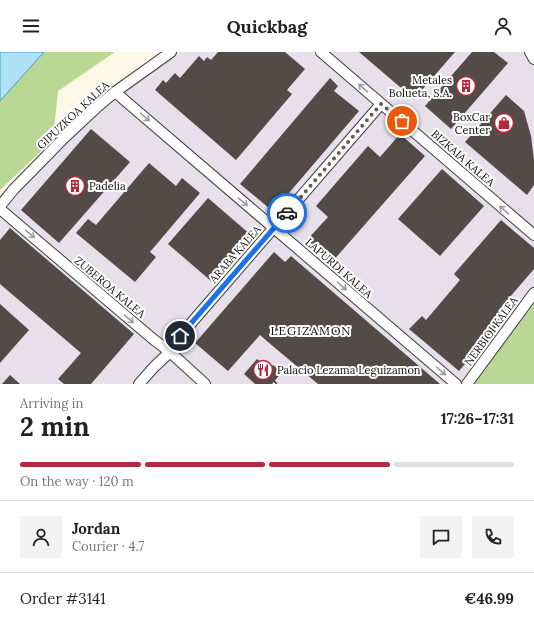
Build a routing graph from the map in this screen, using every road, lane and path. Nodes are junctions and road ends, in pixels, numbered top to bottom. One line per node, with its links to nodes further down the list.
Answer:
1 (171, 52): 5 (street, GIPUZKOA KALEA)
2 (321, 52): 6 (street, BIZKAIA KALEA, one-way to 2)
3 (530, 52): 4 (street)
4 (534, 59)
5 (115, 92): 7 (street, GIPUZKOA KALEA); 9 (street, LAPURDI KALEA, one-way to 9)
6 (381, 104): 9 (street, ARABA KALEA); 10 (street, BIZKAIA KALEA, one-way to 6)
7 (0, 206)
8 (0, 209): 12 (street, ZUBEROA KALEA, one-way to 12)
9 (274, 228): 12 (street, ARABA KALEA); 17 (street, LAPURDI KALEA, one-way to 17)
10 (534, 235)
11 (534, 293): 18 (street, NERBIOI KALEA)
12 (170, 352): 14 (street, ARABA KALEA); 15 (street, ZUBEROA KALEA)
13 (274, 381): 16 (path)
14 (139, 384)
15 (205, 384)
16 (277, 384)
17 (456, 384)
18 (467, 384)

